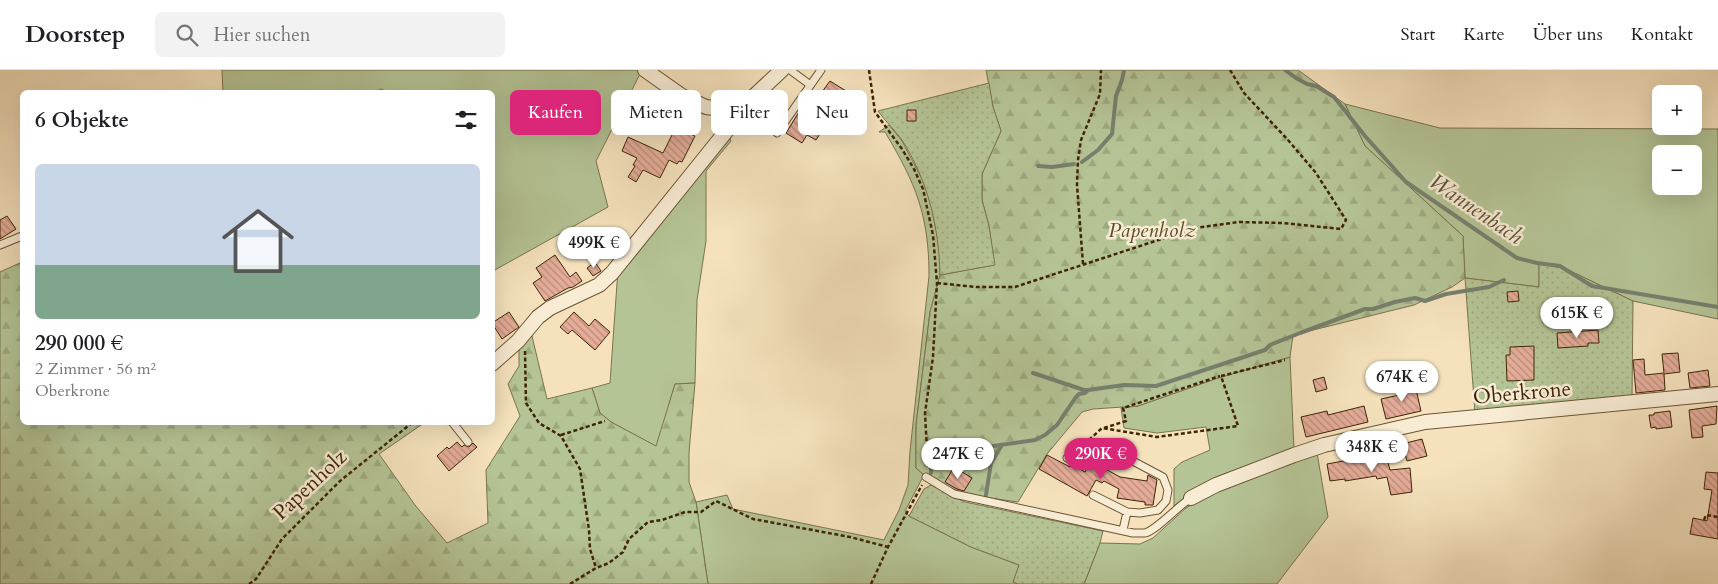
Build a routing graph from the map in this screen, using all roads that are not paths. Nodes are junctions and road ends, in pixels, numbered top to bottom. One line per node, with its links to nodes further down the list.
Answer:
1 (645, 70): 7 (street)
2 (782, 70): 6 (street)
3 (790, 70): 5 (lane)
4 (821, 70): 5 (lane)
5 (809, 84): 8 (lane)
6 (761, 90)
7 (711, 108)
8 (788, 115)
9 (723, 135): 12 (street)
10 (20, 237): 11 (lane)
11 (0, 245)
12 (495, 361)
13 (1718, 394): 19 (street, Oberkrone)
14 (454, 425): 15 (lane)
15 (468, 442)
16 (1067, 458): 20 (lane)
17 (926, 477): 21 (lane)
18 (1093, 496): 20 (lane)
19 (1191, 498): 21 (lane)
20 (1127, 512): 21 (lane)
21 (1123, 530)

